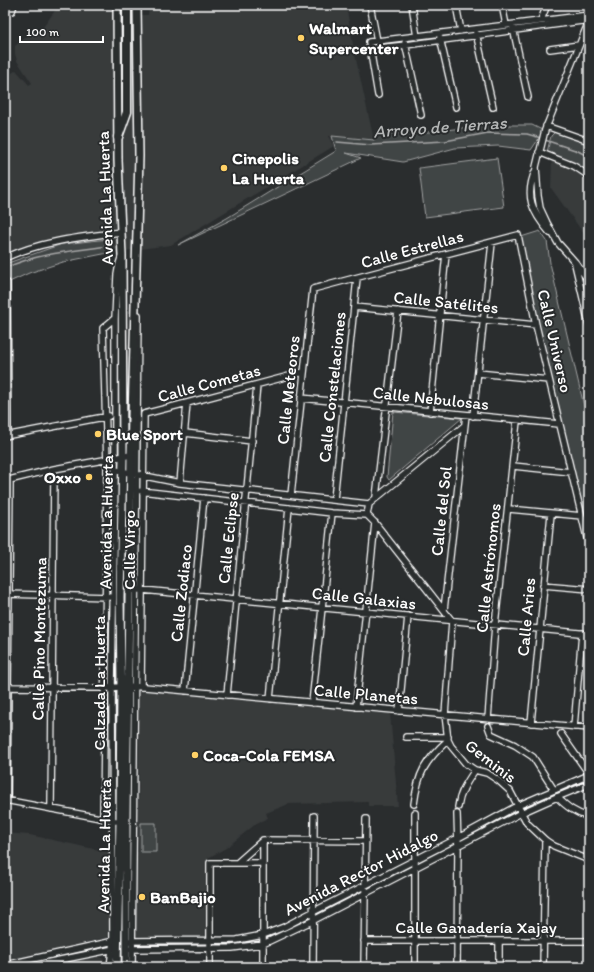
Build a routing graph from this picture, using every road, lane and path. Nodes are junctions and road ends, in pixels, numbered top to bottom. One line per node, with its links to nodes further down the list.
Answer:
1 (127, 5): 32 (highway)
2 (370, 5): 20 (street)
3 (412, 5): 18 (street)
4 (456, 5): 15 (street)
5 (502, 5): 12 (street)
6 (547, 5): 10 (street)
7 (115, 6): 32 (main road, Avenida La Huerta)
8 (138, 6): 48 (main road, Avenida La Huerta)
9 (589, 15): 10 (street)
10 (541, 20): 13 (street)
11 (589, 21): 13 (street); 23 (street)
12 (506, 25): 13 (street); 14 (street)
13 (513, 27): 17 (street); 27 (street)
14 (475, 29): 15 (street); 17 (street)
15 (461, 31): 16 (street)
16 (439, 34): 18 (street); 21 (street)
17 (477, 36): 21 (street); 29 (street)
18 (417, 37): 19 (street)
19 (405, 38): 20 (street); 22 (street)
20 (377, 41): 24 (street)
21 (441, 41): 22 (street); 28 (street)
22 (406, 45): 24 (street); 30 (street)
23 (579, 45): 25 (street); 31 (street)
24 (370, 49): 26 (street)
25 (550, 49)
26 (378, 95)
27 (528, 98)
28 (456, 107)
29 (493, 107)
30 (421, 115)
31 (545, 128): 33 (street); 34 (street)
32 (118, 137): 39 (main road, Avenida La Huerta)
33 (588, 139)
34 (540, 149): 35 (street); 36 (street)
35 (536, 167): 37 (street); 38 (street)
36 (589, 176)
37 (540, 208): 38 (street); 42 (street)
38 (534, 211): 42 (street)
39 (121, 232): 44 (main road, Avenida La Huerta); 45 (street)
40 (518, 235): 41 (street, Calle Estrellas); 59 (street, Calle Universo)
41 (492, 243): 43 (street, Calle Estrellas); 57 (street)
42 (558, 243): 46 (street)
43 (446, 254): 47 (street, Calle Estrellas); 55 (street)
44 (122, 256): 56 (street, Calzada La Huerta); 81 (main road, Avenida La Huerta)
45 (5, 258)
46 (575, 262): 49 (street); 58 (street)
47 (356, 278): 51 (street, Calle Estrellas); 52 (street, Calle Constelaciones)
48 (135, 281): 80 (main road, Avenida La Huerta); 88 (street)
49 (589, 281)
50 (7, 282): 54 (street)
51 (313, 289): 60 (street, Calle Meteoros)
52 (354, 307): 53 (street, Calle Satélites); 65 (street, Calle Constelaciones)
53 (398, 311): 55 (street, Calle Satélites); 67 (street)
54 (6, 312): 78 (street)
55 (440, 316): 57 (street, Calle Satélites); 68 (street)
56 (115, 318): 71 (street, Calzada La Huerta); 72 (street, Calzada La Huerta)
57 (483, 320): 59 (street, Calle Satélites); 61 (street)
58 (589, 324)
59 (536, 325): 62 (street, Calle Universo)
60 (304, 372): 63 (street, Calle Cometas); 64 (street, Calle Meteoros)
61 (478, 373): 62 (street); 73 (street)
62 (549, 380): 75 (street, Calle Universo)
63 (257, 385): 66 (street, Calle Cometas); 79 (street, Calle Eclipse)
64 (301, 398): 65 (street, Calle Nebulosas); 95 (street, Calle Meteoros)
65 (343, 403): 67 (street, Calle Nebulosas); 98 (street, Calle Constelaciones)
66 (188, 404): 69 (street, Calle Cometas); 77 (street)
67 (387, 407): 68 (street, Calle Nebulosas); 96 (street)
68 (430, 412): 70 (street, Calle Nebulosas)
69 (144, 414): 89 (street, Calle Virgo)
70 (466, 415): 73 (street, Calle Nebulosas); 76 (street, Calle del Sol)
71 (106, 416): 72 (street); 78 (street); 82 (street, Calzada La Huerta)
72 (114, 416): 81 (street, Calzada La Huerta)
73 (473, 416): 74 (street, Calle Nebulosas)
74 (517, 421): 75 (street, Calle Nebulosas); 83 (street, Calle Astrónomos)
75 (559, 424): 86 (street, Calle Universo)
76 (464, 426): 96 (street); 121 (street, Calle del Sol)
77 (185, 433): 79 (street); 92 (street)
78 (6, 435)
79 (252, 441): 94 (street, Calle Eclipse)
80 (131, 455): 81 (street); 88 (main road, Avenida La Huerta)
81 (119, 458): 82 (street); 85 (street, Calzada La Huerta); 87 (main road, Avenida La Huerta)
82 (107, 460): 84 (street); 117 (street, Calzada La Huerta)
83 (513, 466): 86 (street); 102 (street, Calle Astrónomos)
84 (54, 469): 90 (street); 114 (street, Calle Pino Montezuma)
85 (115, 472): 87 (street); 91 (street); 116 (street, Calzada La Huerta)
86 (571, 472): 106 (street, Calle Universo)
87 (123, 473): 88 (street); 91 (main road, Avenida La Huerta)
88 (134, 475): 89 (street); 93 (main road, Avenida La Huerta)
89 (144, 477): 92 (street); 93 (street, Calle Virgo)
90 (7, 480): 113 (street)
91 (123, 482): 93 (street); 116 (main road, Avenida La Huerta)
92 (180, 483): 94 (street)
93 (137, 489): 97 (street); 110 (main road, Avenida La Huerta); 112 (street, Calle Virgo)
94 (247, 490): 95 (street); 99 (street, Calle Eclipse)
95 (291, 495): 98 (street)
96 (376, 497): 100 (street)
97 (204, 498): 99 (street); 115 (street, Calle Zodiaco)
98 (334, 499): 100 (street)
99 (246, 503): 101 (street); 118 (street, Calle Eclipse)
100 (369, 504): 105 (street)
101 (289, 508): 103 (street); 119 (street)
102 (509, 509): 104 (street); 125 (street, Calle Astrónomos)
103 (332, 513): 105 (street); 120 (street)
104 (551, 514): 106 (street); 109 (street, Calle Aries)
105 (367, 515): 107 (street)
106 (582, 516): 108 (street, Calle Universo)
107 (375, 523): 121 (street); 122 (street)
108 (589, 546)
109 (543, 585): 111 (street); 126 (street, Calle Aries)
110 (132, 589): 112 (street, Calle Galaxias); 130 (main road, Avenida La Huerta)
111 (589, 589)
112 (142, 590): 115 (street, Calle Galaxias); 133 (street, Calle Virgo)
113 (7, 594): 114 (street); 129 (street)
114 (53, 595): 117 (street); 131 (street, Calle Pino Montezuma)
115 (195, 595): 118 (street, Calle Galaxias); 135 (street, Calle Zodiaco)
116 (117, 597): 117 (street); 130 (main road, Avenida La Huerta); 132 (street, Calzada La Huerta)
117 (105, 598): 134 (street, Calzada La Huerta)
118 (236, 599): 119 (street, Calle Galaxias); 136 (street, Calle Eclipse)
119 (280, 603): 120 (street, Calle Galaxias); 137 (street)
120 (322, 608): 122 (street, Calle Galaxias); 138 (street)
121 (444, 610): 124 (street)
122 (366, 612): 123 (street, Calle Galaxias); 139 (street)
123 (408, 616): 124 (street, Calle Galaxias); 140 (street)
124 (452, 621): 125 (street, Calle Galaxias); 141 (street, Geminis)
125 (495, 625): 126 (street, Calle Galaxias); 142 (street, Calle Astrónomos)
126 (539, 629): 127 (street, Calle Galaxias); 143 (street, Calle Aries)
127 (582, 633): 128 (street, Calle Galaxias); 145 (street)
128 (589, 634)
129 (6, 686): 131 (street, Calle Planetas); 155 (street)
130 (128, 686): 132 (street, Calle Planetas); 133 (street, Calle Planetas); 167 (main road, Avenida La Huerta); 194 (main road, Avenida La Huerta)
131 (52, 687): 134 (street, Calle Planetas); 159 (street, Calle Pino Montezuma)
132 (112, 687): 134 (street, Calle Planetas); 167 (street, Calzada La Huerta)
133 (141, 687): 135 (street, Calle Planetas)
134 (105, 688): 165 (street, Calzada La Huerta)
135 (185, 691): 136 (street, Calle Planetas)
136 (227, 695): 137 (street, Calle Planetas)
137 (270, 699): 138 (street, Calle Planetas)
138 (312, 703): 139 (street, Calle Planetas)
139 (356, 707): 140 (street, Calle Planetas)
140 (399, 711): 141 (street, Calle Planetas)
141 (445, 715): 142 (street, Calle Planetas); 149 (street, Geminis)
142 (488, 719): 143 (street, Calle Planetas)
143 (531, 723): 145 (street, Calle Planetas)
144 (488, 726): 153 (street)
145 (574, 727): 146 (street, Calle Planetas)
146 (589, 728)
147 (561, 734): 151 (street)
148 (406, 737): 149 (street)
149 (448, 738): 150 (street, Geminis); 156 (street)
150 (475, 770): 157 (street, Geminis); 158 (street)
151 (589, 775): 153 (street, Avenida Rector Hidalgo)
152 (589, 784): 154 (street, Avenida Rector Hidalgo)
153 (554, 790): 157 (street, Avenida Rector Hidalgo)
154 (557, 797): 161 (street, Avenida Rector Hidalgo); 164 (street)
155 (6, 800): 159 (street)
156 (414, 804)
157 (517, 806): 161 (street, Geminis); 168 (street, Avenida Rector Hidalgo)
158 (458, 807)
159 (51, 809): 165 (street)
160 (415, 813): 174 (street)
161 (521, 813): 170 (street, Geminis); 173 (street, Avenida Rector Hidalgo)
162 (457, 814): 168 (street)
163 (314, 816): 171 (street)
164 (589, 817)
165 (103, 819): 167 (street)
166 (366, 819): 172 (street)
167 (116, 821): 193 (main road, Avenida La Huerta)
168 (458, 838): 173 (street); 174 (street, Avenida Rector Hidalgo)
169 (263, 840): 171 (street); 176 (street); 177 (street)
170 (545, 840): 175 (street, Geminis); 191 (street)
171 (314, 841): 172 (street); 181 (street)
172 (365, 841): 179 (street)
173 (458, 846): 178 (street, Avenida Rector Hidalgo); 190 (street)
174 (415, 860): 178 (street); 179 (street, Avenida Rector Hidalgo)
175 (589, 860)
176 (238, 862): 177 (street); 184 (street)
177 (263, 863): 183 (street)
178 (415, 868): 180 (street, Avenida Rector Hidalgo); 189 (street)
179 (364, 885): 180 (street); 181 (street, Avenida Rector Hidalgo)
180 (364, 894): 182 (street, Avenida Rector Hidalgo); 186 (street)
181 (313, 912): 182 (street); 183 (street, Avenida Rector Hidalgo)
182 (314, 920): 192 (street, Avenida Rector Hidalgo); 205 (street)
183 (263, 935): 184 (street, Avenida Rector Hidalgo); 192 (street)
184 (210, 939): 185 (street, Avenida Rector Hidalgo); 195 (street)
185 (169, 940): 194 (street, Avenida Rector Hidalgo); 196 (street)
186 (364, 941): 189 (street, Calle Ganadería Xajay); 206 (street)
187 (499, 941): 190 (street, Calle Ganadería Xajay); 191 (street, Calle Ganadería Xajay); 209 (street)
188 (589, 941): 191 (street, Calle Ganadería Xajay)
189 (415, 942): 190 (street, Calle Ganadería Xajay); 207 (street)
190 (457, 942): 208 (street)
191 (544, 942): 210 (street)
192 (263, 944): 195 (street, Avenida Rector Hidalgo); 204 (street)
193 (115, 945): 194 (street); 197 (street); 198 (street); 199 (street); 200 (main road, Avenida La Huerta)
194 (129, 945): 196 (street, Avenida Rector Hidalgo); 201 (main road, Avenida La Huerta); 202 (street)
195 (210, 947): 196 (street, Avenida Rector Hidalgo); 203 (street)
196 (169, 948)
197 (5, 965)
198 (26, 967)
199 (110, 967)
200 (117, 967)
201 (126, 967)
202 (132, 967)
203 (210, 967)
204 (262, 967)
205 (313, 967)
206 (364, 967)
207 (415, 967)
208 (457, 967)
209 (499, 967)
210 (543, 967)

